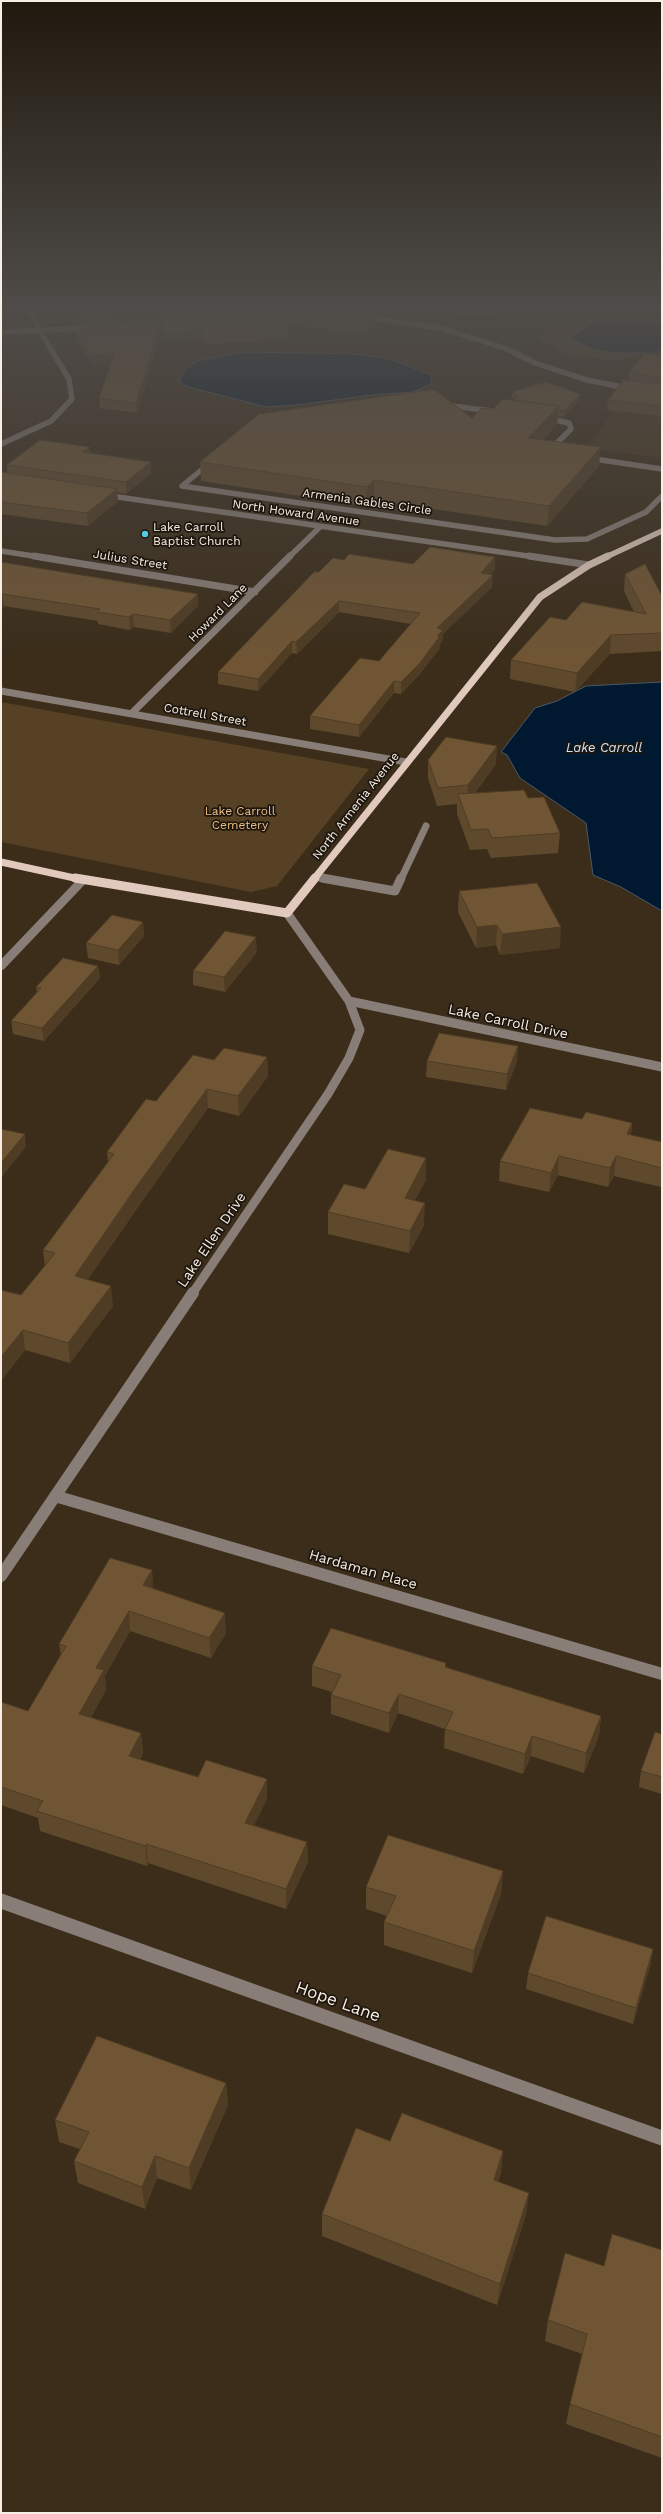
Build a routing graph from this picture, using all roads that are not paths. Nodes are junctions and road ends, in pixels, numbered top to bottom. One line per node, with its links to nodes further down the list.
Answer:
1 (44, 424): 3 (street)
2 (569, 424): 4 (street)
3 (1, 444)
4 (561, 455)
5 (219, 456): 9 (street, Armenia Gables Circle)
6 (576, 457): 7 (street)
7 (662, 469)
8 (94, 494): 10 (street, North Howard Avenue)
9 (662, 496)
10 (320, 527): 13 (street, North Howard Avenue); 14 (street, Howard Lane)
11 (662, 531): 13 (main road, North Armenia Avenue)
12 (1, 550): 14 (street, Julius Street)
13 (588, 565): 17 (main road, North Armenia Avenue)
14 (255, 592): 16 (street, Howard Lane)
15 (1, 690): 16 (street, Cottrell Street)
16 (132, 713): 17 (street, Cottrell Street)
17 (406, 762): 20 (main road, North Armenia Avenue)
18 (426, 826): 20 (street)
19 (1, 862): 21 (main road)
20 (315, 877): 22 (main road, North Armenia Avenue)
21 (83, 880): 22 (main road); 23 (street)
22 (287, 913): 24 (street, Lake Ellen Drive)
23 (1, 966)
24 (350, 1001): 25 (street, Lake Carroll Drive); 26 (street, Lake Ellen Drive)
25 (662, 1067)
26 (55, 1496): 27 (street, Lake Ellen Drive); 28 (street, Hardaman Place)
27 (1, 1576)
28 (662, 1674)
29 (1, 1901): 30 (street, Hope Lane)
30 (662, 2138)

